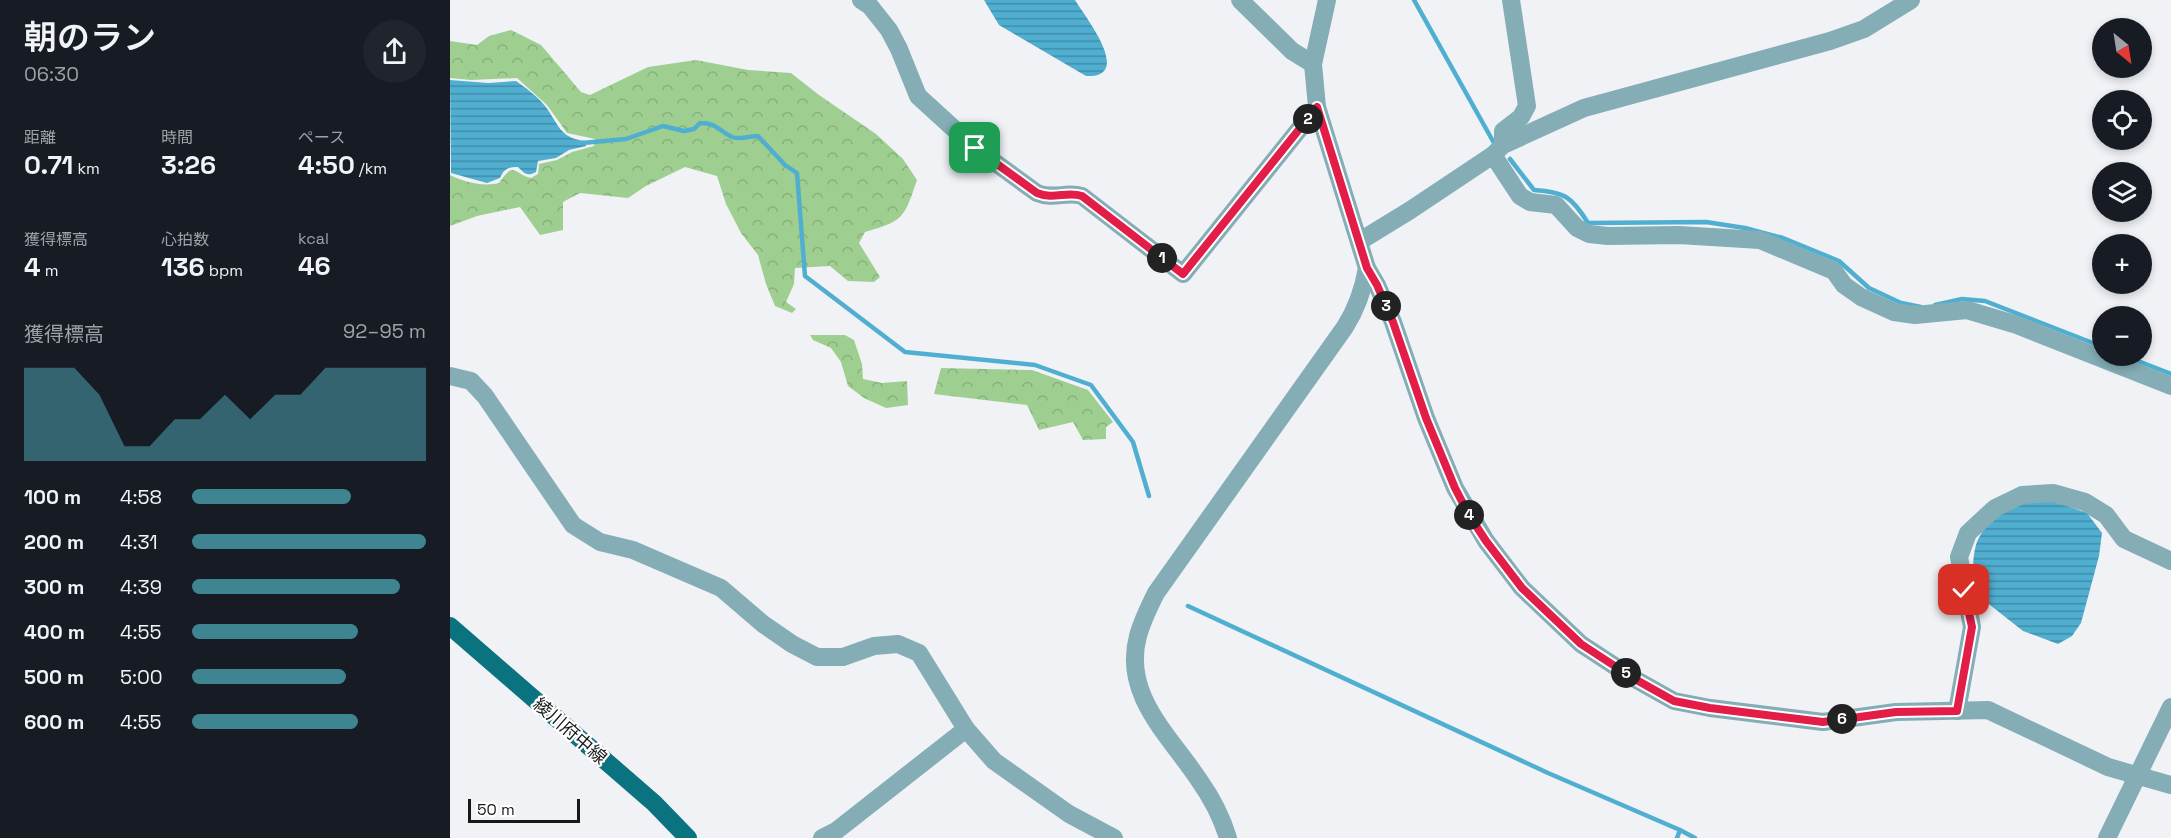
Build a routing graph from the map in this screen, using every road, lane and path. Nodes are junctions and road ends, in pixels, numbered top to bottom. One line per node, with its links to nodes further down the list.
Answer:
1 (861, 0): 7 (street)
2 (1240, 0): 6 (street)
3 (1327, 0): 6 (street)
4 (1511, 0): 8 (street)
5 (1911, 0): 8 (street)
6 (1313, 64): 7 (street)
7 (1317, 107): 9 (street)
8 (1498, 150): 9 (street); 12 (street)
9 (1360, 241): 10 (street)
10 (1367, 268): 16 (street); 23 (street)
11 (450, 376): 17 (street)
12 (2171, 386)
13 (2171, 561): 16 (street)
14 (450, 626): 20 (main road, 綾川府中線)
15 (2171, 707): 18 (street)
16 (1957, 711): 18 (street)
17 (966, 729): 21 (street); 22 (street)
18 (2137, 776): 19 (street); 24 (street)
19 (2171, 784)
20 (688, 838)
21 (822, 838)
22 (1114, 838)
23 (1228, 838)
24 (2107, 838)

